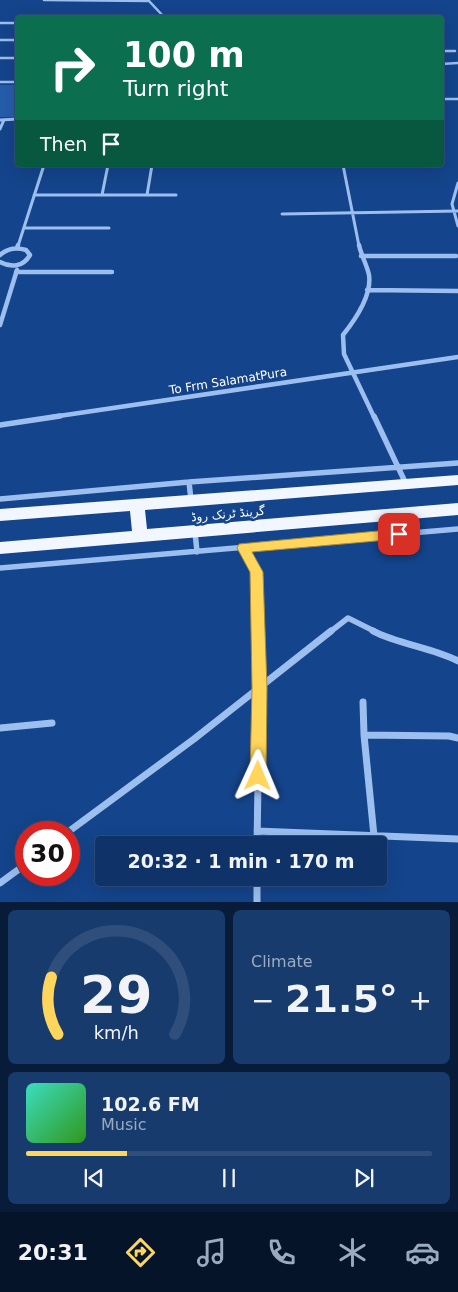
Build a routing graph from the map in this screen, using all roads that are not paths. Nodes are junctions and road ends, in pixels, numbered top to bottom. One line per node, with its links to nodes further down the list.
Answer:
1 (44, 0): 2 (street)
2 (149, 0): 3 (street)
3 (162, 15)
4 (0, 23): 5 (street)
5 (15, 23)
6 (0, 40): 7 (street)
7 (15, 40)
8 (444, 51): 9 (street)
9 (456, 51)
10 (0, 58): 11 (street)
11 (15, 58)
12 (444, 64): 13 (street)
13 (458, 64)
14 (0, 82): 15 (street)
15 (15, 82)
16 (444, 99): 17 (street)
17 (458, 99)
18 (2, 120): 19 (street); 20 (street)
19 (15, 120)
20 (0, 129)
21 (43, 167): 26 (street)
22 (108, 167): 27 (street)
23 (152, 167): 28 (street)
24 (344, 167): 32 (street)
25 (458, 183): 30 (street)
26 (34, 195): 27 (street); 35 (street)
27 (102, 195): 28 (street)
28 (148, 195): 29 (street)
29 (176, 195)
30 (453, 211): 31 (street); 32 (street); 34 (street)
31 (458, 211)
32 (353, 212): 33 (street); 39 (street)
33 (282, 214)
34 (458, 226)
35 (24, 228): 36 (street); 37 (street)
36 (109, 228)
37 (17, 248): 38 (street); 42 (street)
38 (0, 255)
39 (361, 256): 40 (street); 46 (street)
40 (456, 256)
41 (1, 263): 42 (street); 43 (street)
42 (18, 265): 44 (street)
43 (0, 271)
44 (16, 272): 45 (street); 48 (street)
45 (112, 272)
46 (367, 290): 47 (street); 50 (street)
47 (458, 291)
48 (0, 325)
49 (458, 357): 50 (street, To Frm SalamatPura)
50 (352, 372): 51 (street, To Frm SalamatPura); 53 (street)
51 (0, 425)
52 (458, 463): 53 (street)
53 (397, 467): 55 (street); 56 (street)
54 (458, 480): 56 (highway, گرینڈ ٹرنک روڈ)
55 (188, 482): 57 (street); 58 (street)
56 (406, 484): 58 (highway, گرینڈ ٹرنک روڈ)
57 (0, 498)
58 (191, 500): 59 (highway, گرینڈ ٹرنک روڈ)
59 (136, 504): 61 (highway, گرینڈ ٹرنک روڈ); 64 (highway)
60 (458, 509): 63 (highway, گرینڈ ٹرنک روڈ)
61 (0, 515)
62 (458, 529): 66 (street)
63 (195, 532): 64 (highway, گرینڈ ٹرنک روڈ); 67 (street)
64 (140, 536): 65 (highway, گرینڈ ٹرنک روڈ)
65 (0, 548)
66 (243, 548): 67 (street); 70 (street)
67 (197, 552): 68 (street)
68 (0, 568)
69 (458, 661): 70 (street)
70 (259, 688): 76 (street); 77 (street)
71 (363, 702): 74 (street)
72 (52, 723): 73 (street)
73 (0, 728)
74 (364, 734): 75 (street); 79 (street)
75 (458, 738)
76 (80, 823)
77 (257, 831): 78 (street); 79 (street)
78 (257, 836)
79 (374, 836)
80 (387, 836): 81 (street)
81 (458, 839)
82 (15, 872): 83 (street)
83 (0, 884)
84 (257, 886): 85 (street)
85 (257, 902)

